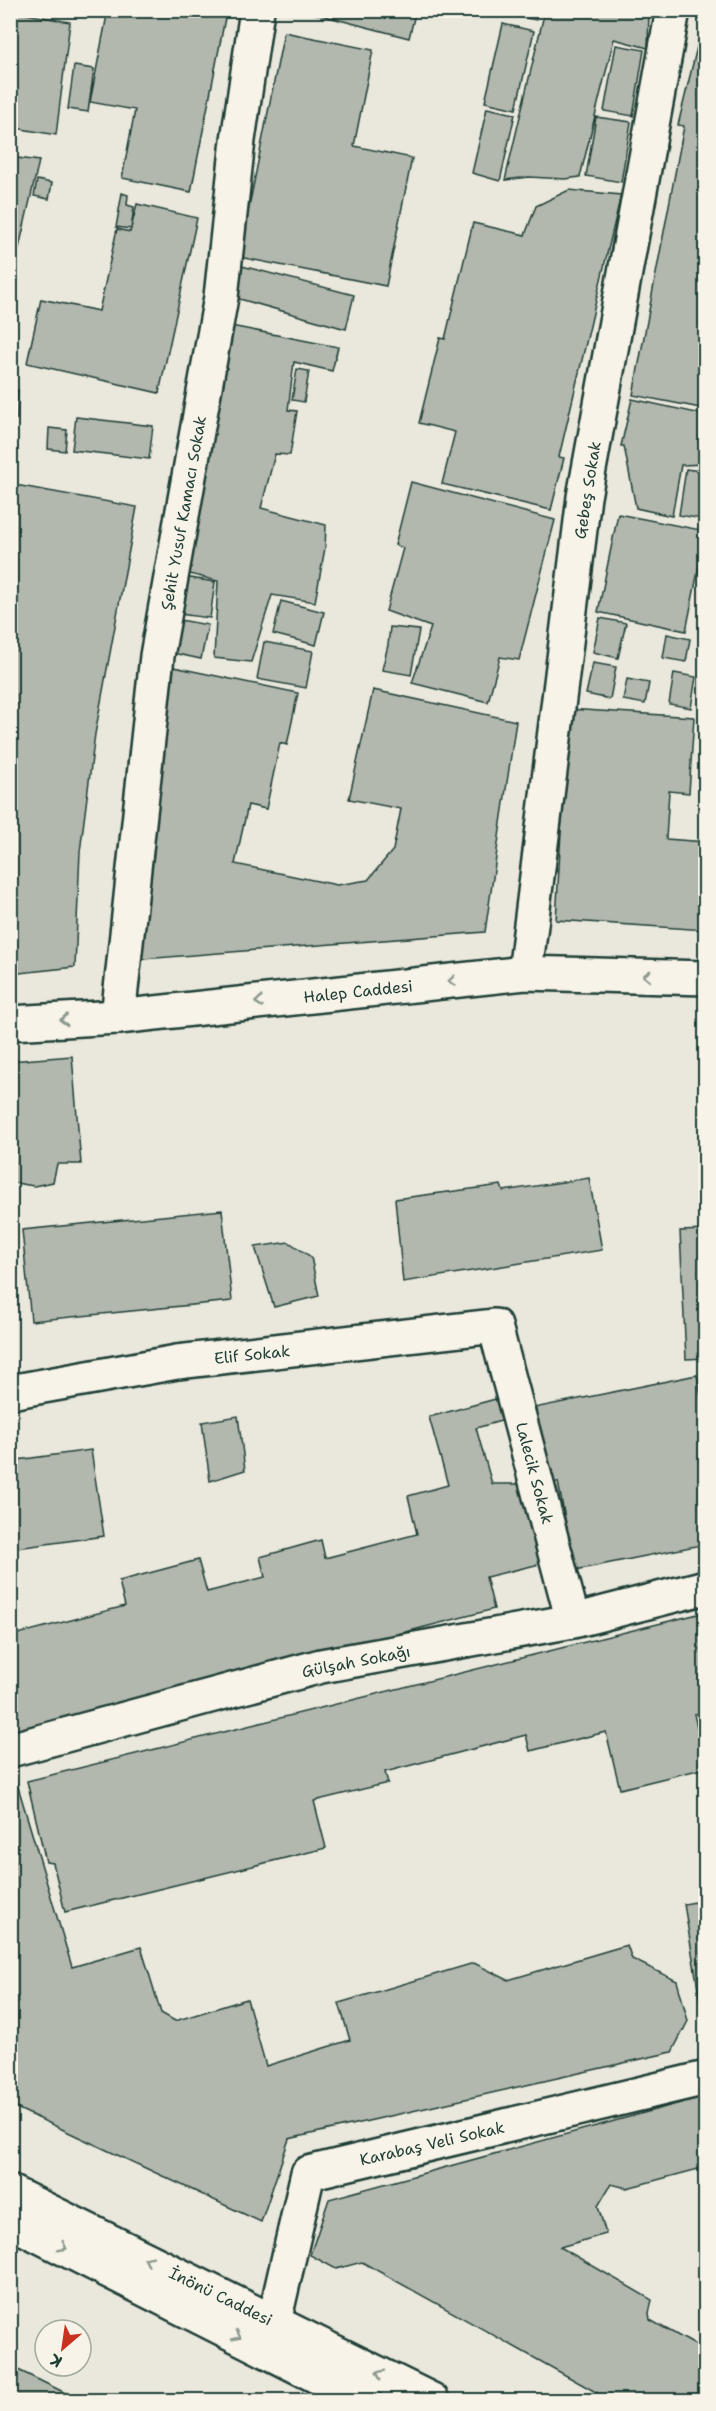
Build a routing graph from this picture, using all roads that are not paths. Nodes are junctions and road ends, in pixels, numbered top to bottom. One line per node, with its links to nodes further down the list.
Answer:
1 (257, 10): 5 (street, Şehit Yusuf Kamacı Sokak)
2 (673, 10): 3 (street, Gebeş Sokak)
3 (525, 973): 4 (street, Halep Caddesi, one-way to 3); 5 (street, Halep Caddesi, one-way to 5)
4 (705, 978)
5 (118, 1017): 6 (street, Halep Caddesi, one-way to 6)
6 (10, 1023)
7 (495, 1326): 8 (street, Elif Sokak); 10 (street, Lalecik Sokak)
8 (10, 1392)
9 (705, 1587): 10 (street, Gülşah Sokağı)
10 (573, 1621): 11 (street, Gülşah Sokağı)
11 (10, 1750)
12 (705, 2078): 15 (street, Karabaş Veli Sokak)
13 (10, 2192): 15 (street, İnönü Caddesi, one-way to 13)
14 (10, 2221): 16 (street, İnönü Caddesi, one-way to 16)
15 (274, 2322): 17 (street, İnönü Caddesi, one-way to 15)
16 (364, 2400)
17 (432, 2400)

